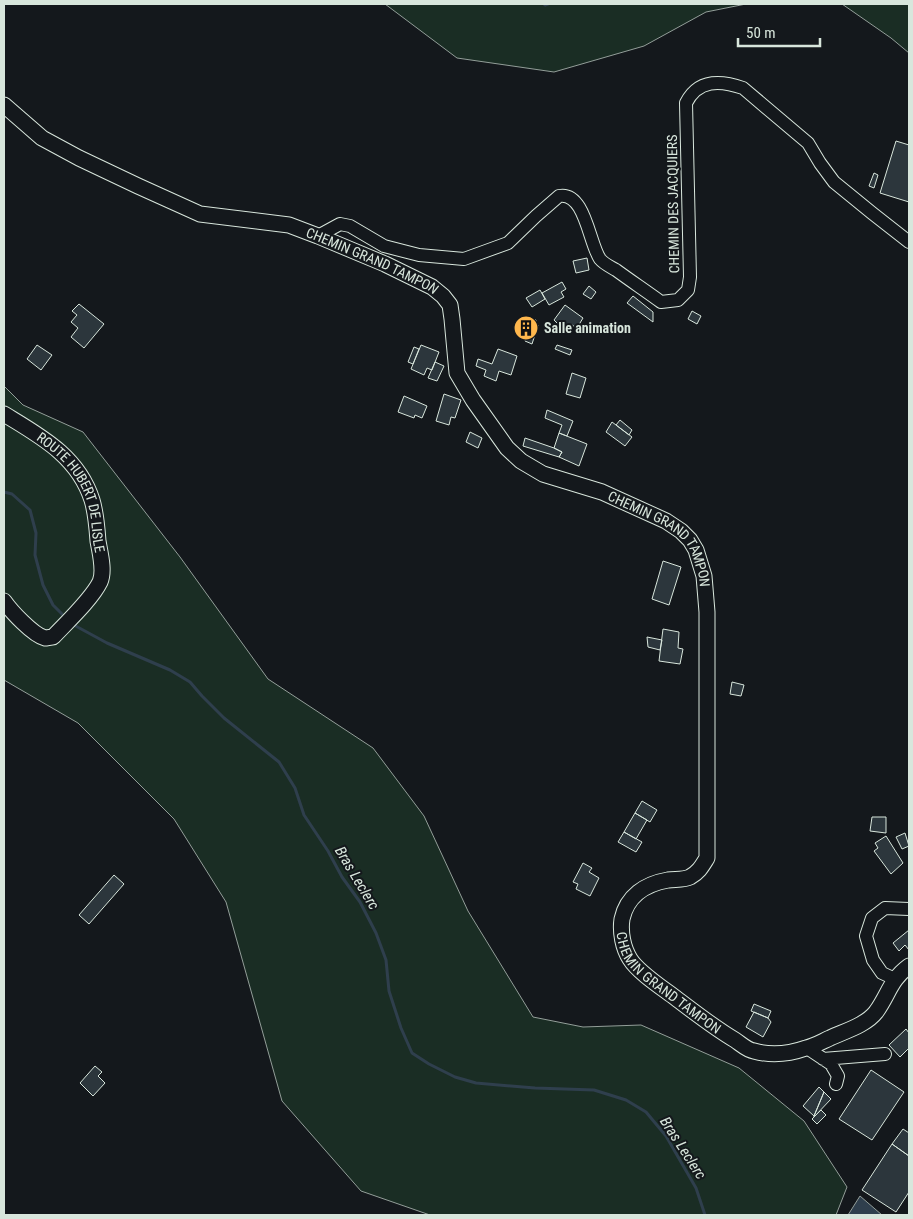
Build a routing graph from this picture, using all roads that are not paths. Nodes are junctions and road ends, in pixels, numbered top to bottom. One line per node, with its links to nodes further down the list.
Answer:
1 (4, 105): 2 (main road, CHEMIN GRAND TAMPON)
2 (318, 236): 3 (lane, CHEMIN DES JACQUIERS); 9 (main road, CHEMIN GRAND TAMPON)
3 (909, 242)
4 (4, 414): 5 (main road, ROUTE HUBERT DE LISLE)
5 (4, 601)
6 (909, 909): 8 (lane)
7 (909, 966): 8 (main road, CHEMIN GRAND TAMPON)
8 (894, 980): 9 (main road, CHEMIN GRAND TAMPON)
9 (807, 1048): 11 (lane)
10 (885, 1054): 11 (lane)
11 (824, 1059): 12 (lane)
12 (836, 1084)

